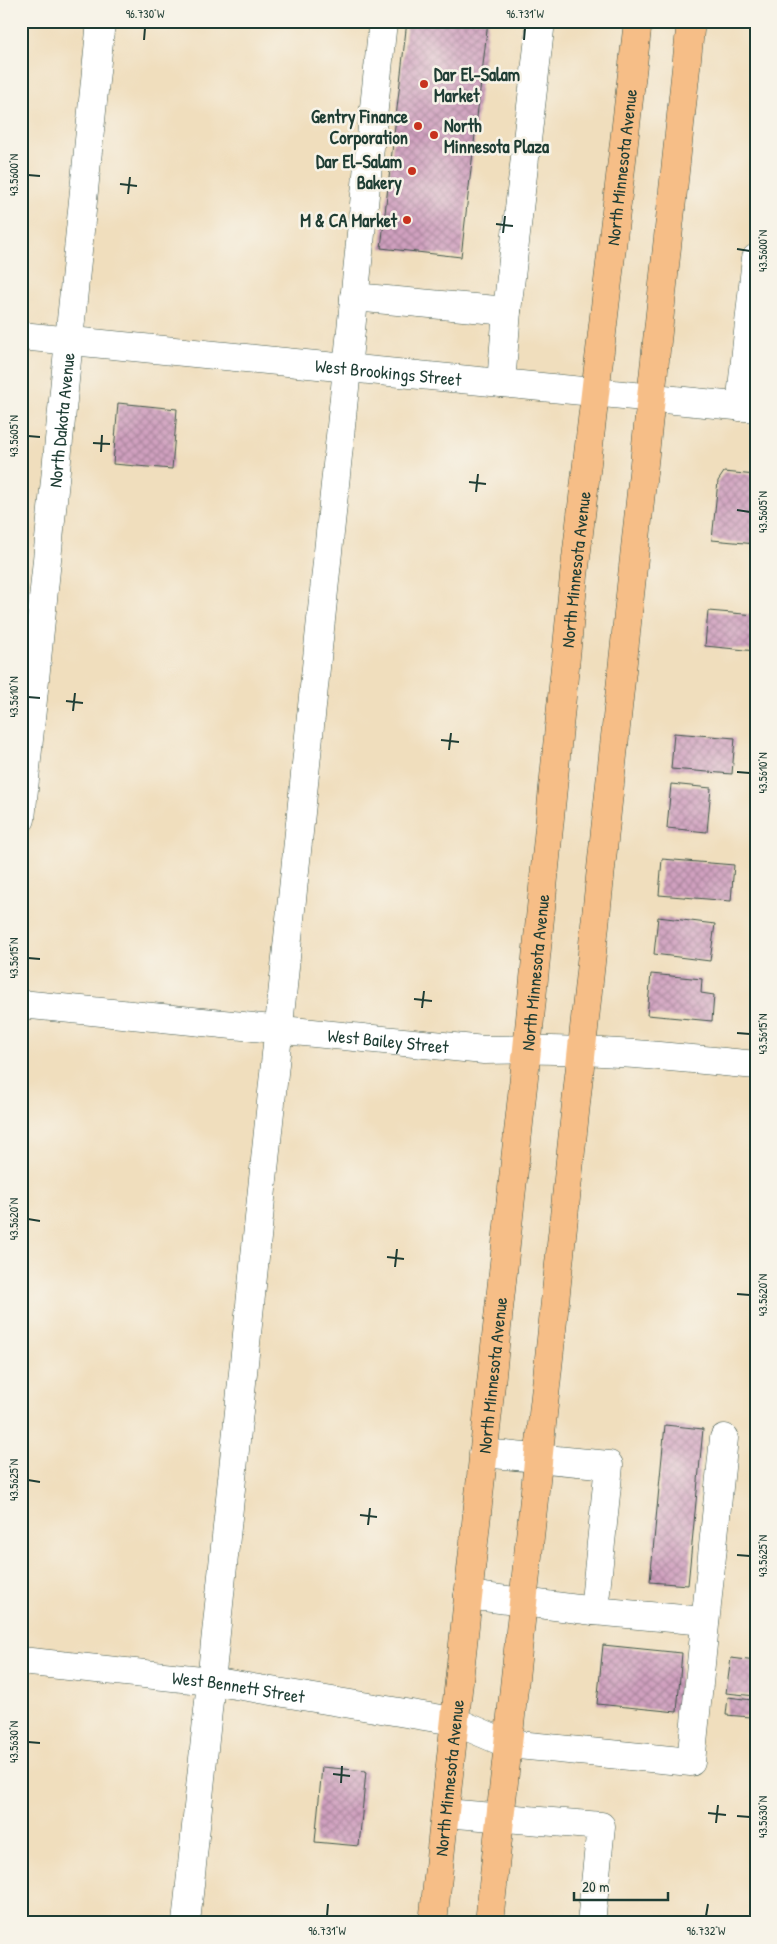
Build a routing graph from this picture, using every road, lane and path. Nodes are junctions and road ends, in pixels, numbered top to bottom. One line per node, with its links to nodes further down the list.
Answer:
1 (100, 21): 10 (street, North Dakota Avenue)
2 (383, 21): 7 (street)
3 (541, 21): 8 (street)
4 (638, 21): 13 (main road, North Minnesota Avenue)
5 (691, 21): 14 (main road)
6 (756, 258): 15 (street)
7 (354, 297): 8 (street); 11 (street)
8 (507, 311): 12 (street)
9 (21, 336): 10 (street, West Brookings Street)
10 (68, 341): 11 (street, West Brookings Street); 16 (street, North Dakota Avenue)
11 (347, 368): 12 (street, West Brookings Street); 18 (street)
12 (501, 383): 13 (street, West Brookings Street)
13 (594, 391): 14 (street, West Brookings Street); 19 (main road, North Minnesota Avenue)
14 (652, 397): 15 (street, West Brookings Street); 20 (main road)
15 (748, 408)
16 (21, 819)
17 (21, 1004): 18 (street, West Bailey Street)
18 (277, 1029): 19 (street, West Bailey Street); 30 (street)
19 (527, 1049): 20 (street, West Bailey Street); 23 (main road, North Minnesota Avenue)
20 (581, 1051): 21 (street, West Bailey Street); 24 (main road)
21 (756, 1064)
22 (724, 1438): 28 (street)
23 (483, 1453): 24 (street); 25 (main road, North Minnesota Avenue)
24 (538, 1458): 26 (main road); 27 (street)
25 (468, 1595): 26 (street); 31 (main road, North Minnesota Avenue)
26 (523, 1602): 27 (street); 32 (main road)
27 (594, 1610): 28 (street)
28 (705, 1621): 32 (street, West Bennett Street)
29 (21, 1661): 30 (street, West Bennett Street)
30 (211, 1681): 31 (street, West Bennett Street); 35 (street)
31 (454, 1721): 32 (street, West Bennett Street); 33 (main road, North Minnesota Avenue)
32 (508, 1744): 34 (main road)
33 (445, 1813): 34 (street); 36 (main road, North Minnesota Avenue)
34 (500, 1817): 37 (main road); 38 (street)
35 (186, 1923)
36 (433, 1923)
37 (489, 1923)
38 (591, 1923)

